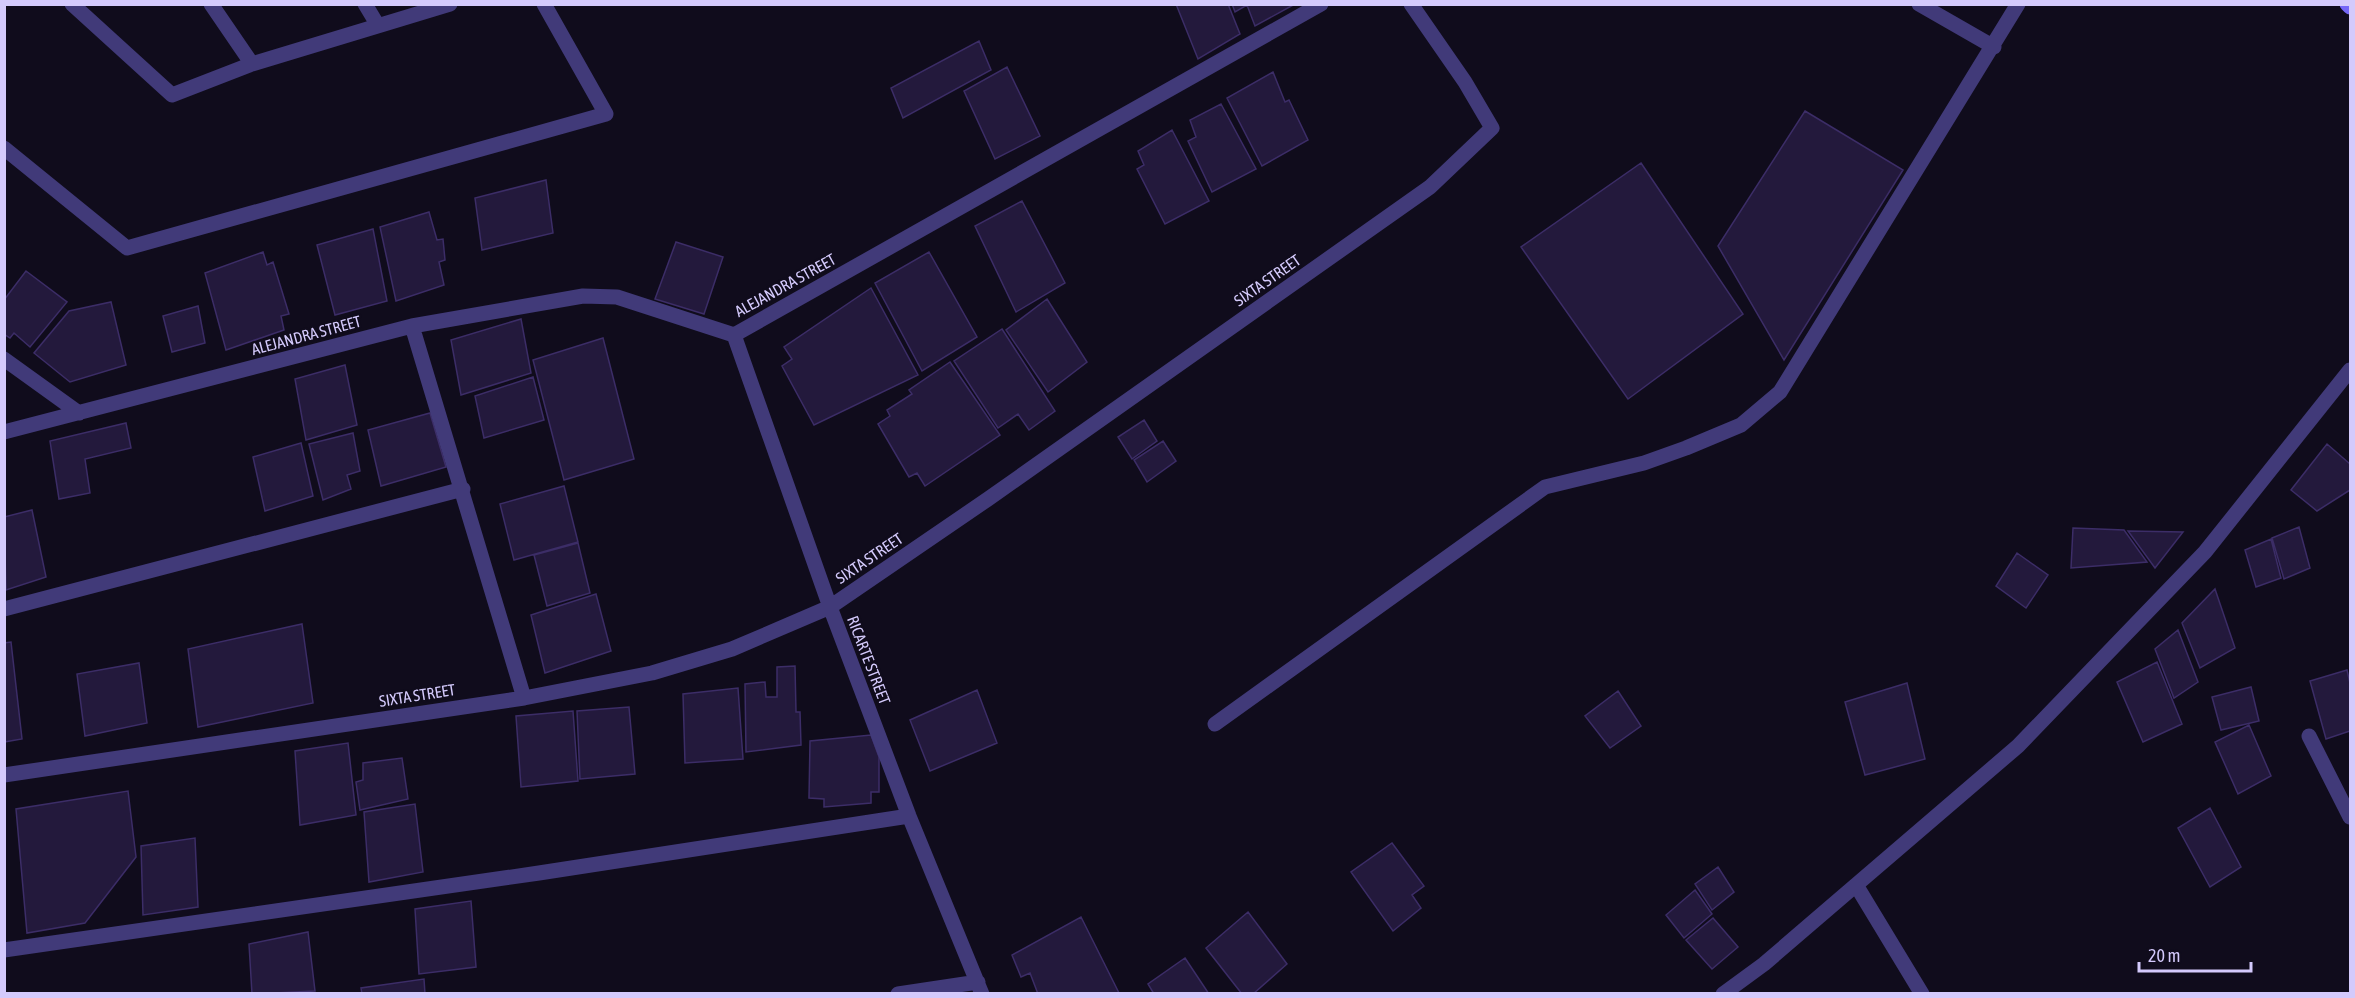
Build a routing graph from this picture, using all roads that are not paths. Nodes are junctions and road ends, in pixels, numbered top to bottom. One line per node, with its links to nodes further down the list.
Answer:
1 (72, 4): 12 (street)
2 (211, 4): 12 (street)
3 (365, 4): 10 (street)
4 (450, 4): 10 (street)
5 (544, 4): 13 (street)
6 (1321, 4): 15 (street, ALEJANDRA STREET)
7 (1412, 4): 21 (street, SIXTA STREET)
8 (1919, 4): 11 (street)
9 (2018, 4): 11 (street)
10 (377, 24): 12 (street)
11 (1994, 47): 24 (street)
12 (252, 64)
13 (4, 148)
14 (412, 326): 15 (street, ALEJANDRA STREET); 18 (street, ALEJANDRA STREET); 20 (street)
15 (734, 335): 21 (street, RICARTE STREET)
16 (4, 359): 18 (street)
17 (2350, 370): 29 (street)
18 (79, 413): 19 (street, ALEJANDRA STREET)
19 (4, 432)
20 (463, 489): 22 (street); 23 (street)
21 (830, 607): 23 (street, SIXTA STREET); 27 (street, RICARTE STREET)
22 (4, 609)
23 (524, 698): 26 (street, SIXTA STREET)
24 (1215, 724)
25 (2309, 736): 28 (street)
26 (4, 776)
27 (909, 816): 30 (street); 31 (street, RICARTE STREET)
28 (2350, 817)
29 (1856, 885): 33 (street); 34 (street)
30 (4, 950)
31 (980, 988): 32 (street)
32 (898, 993)
33 (1723, 993)
34 (1922, 993)

